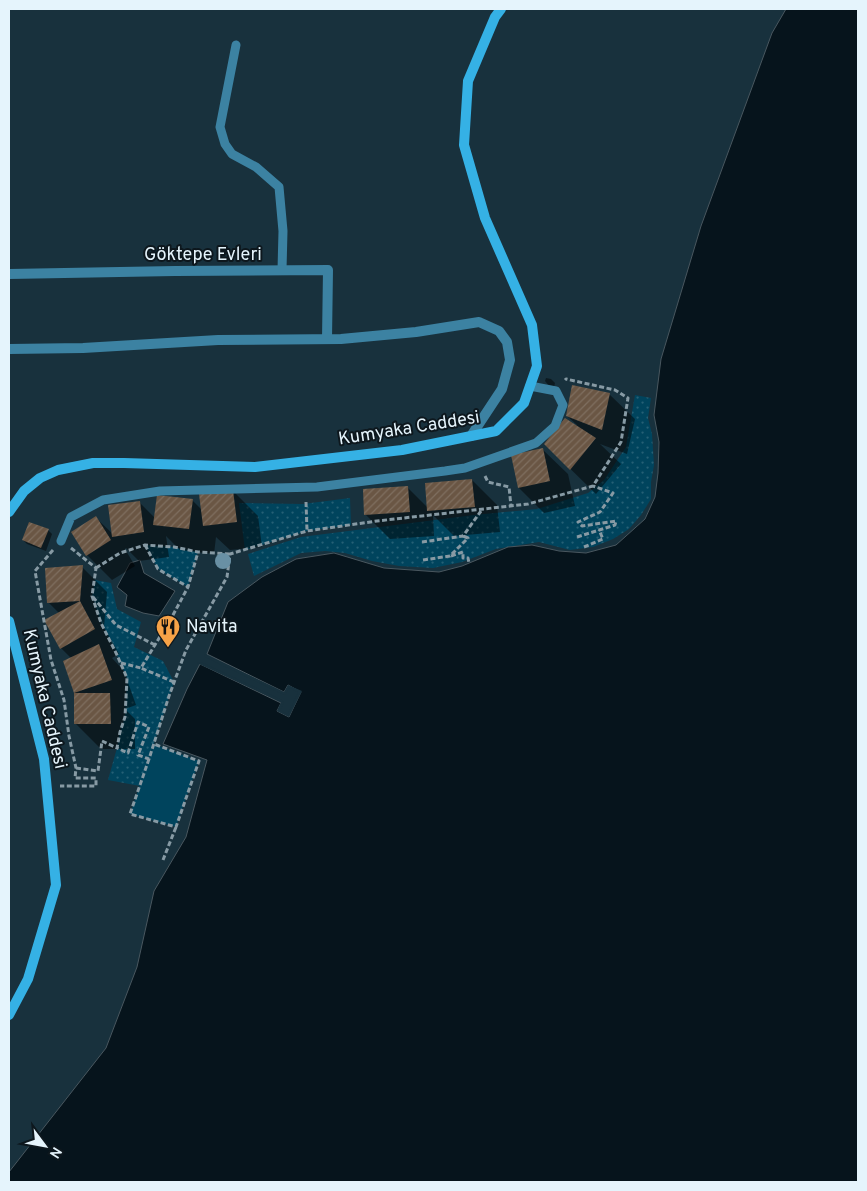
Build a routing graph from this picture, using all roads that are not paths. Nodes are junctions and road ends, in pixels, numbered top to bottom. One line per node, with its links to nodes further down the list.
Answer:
1 (501, 9): 7 (main road, Kumyaka Caddesi)
2 (236, 45): 3 (lane)
3 (282, 270): 4 (street, Göktepe Evleri); 5 (street, Göktepe Evleri)
4 (9, 274)
5 (327, 340): 6 (street); 8 (street)
6 (9, 349)
7 (530, 386): 8 (main road, Kumyaka Caddesi); 10 (lane)
8 (472, 436): 9 (main road, Kumyaka Caddesi)
9 (9, 512)
10 (61, 541)
11 (9, 621): 12 (main road, Kumyaka Caddesi)
12 (9, 1015)

